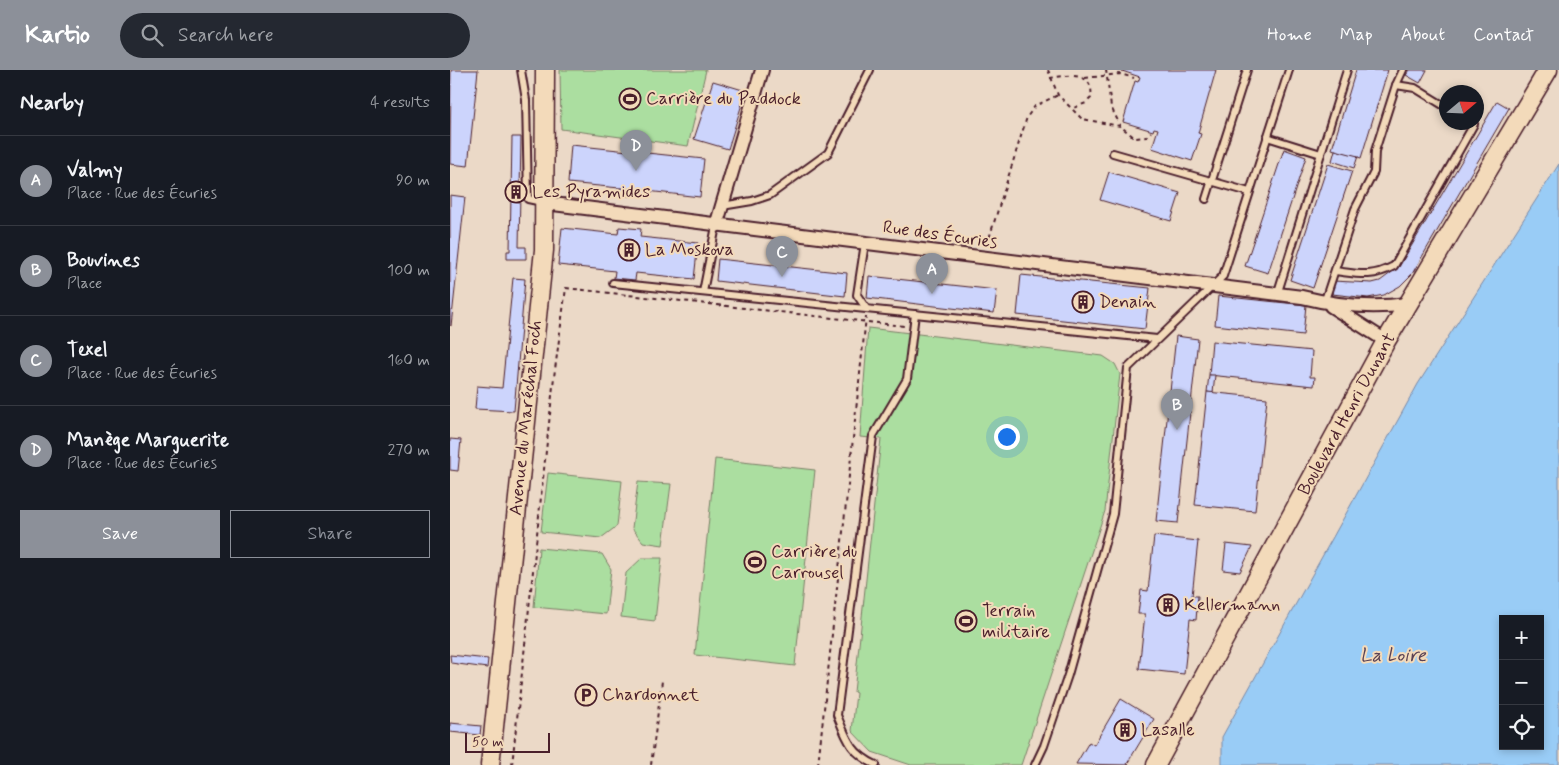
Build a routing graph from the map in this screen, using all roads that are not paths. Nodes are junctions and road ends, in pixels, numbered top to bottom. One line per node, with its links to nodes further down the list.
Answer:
1 (521, 70): 19 (lane)
2 (545, 70): 19 (main road, Avenue du Maréchal Foch)
3 (762, 70): 20 (street)
4 (870, 70): 20 (lane)
5 (1246, 70): 16 (lane)
6 (1288, 70): 13 (lane)
7 (1347, 70): 15 (lane)
8 (1403, 70): 10 (lane)
9 (1548, 70): 29 (main road, Boulevard Henri Dunant)
10 (1396, 85): 11 (lane); 23 (lane)
11 (1439, 103)
12 (1471, 130): 23 (lane)
13 (1267, 137): 15 (lane); 17 (lane)
14 (1113, 153): 16 (lane)
15 (1321, 154): 27 (lane)
16 (1212, 181): 17 (lane); 18 (lane)
17 (1250, 192): 25 (lane)
18 (1206, 199)
19 (545, 204): 21 (street, Rue des Écuries); 34 (main road, Avenue du Maréchal Foch)
20 (720, 206): 21 (street)
21 (716, 226): 22 (street, Rue des Écuries); 26 (lane)
22 (865, 243): 25 (street, Rue des Écuries); 30 (lane)
23 (1335, 272): 28 (lane)
24 (613, 283): 26 (lane)
25 (1215, 286): 27 (street, Rue des Écuries); 32 (lane)
26 (703, 292): 30 (lane)
27 (1277, 294): 28 (street, Rue des Écuries)
28 (1326, 303): 29 (street, Rue des Écuries); 33 (street, Rue des Écuries)
29 (1407, 304): 33 (main road, Boulevard Henri Dunant)
30 (866, 308): 31 (lane)
31 (915, 314): 32 (lane); 35 (lane)
32 (1157, 339): 36 (lane)
33 (1386, 341): 37 (main road, Boulevard Henri Dunant)
34 (490, 765)
35 (876, 765)
36 (1035, 765)
37 (1156, 765)

